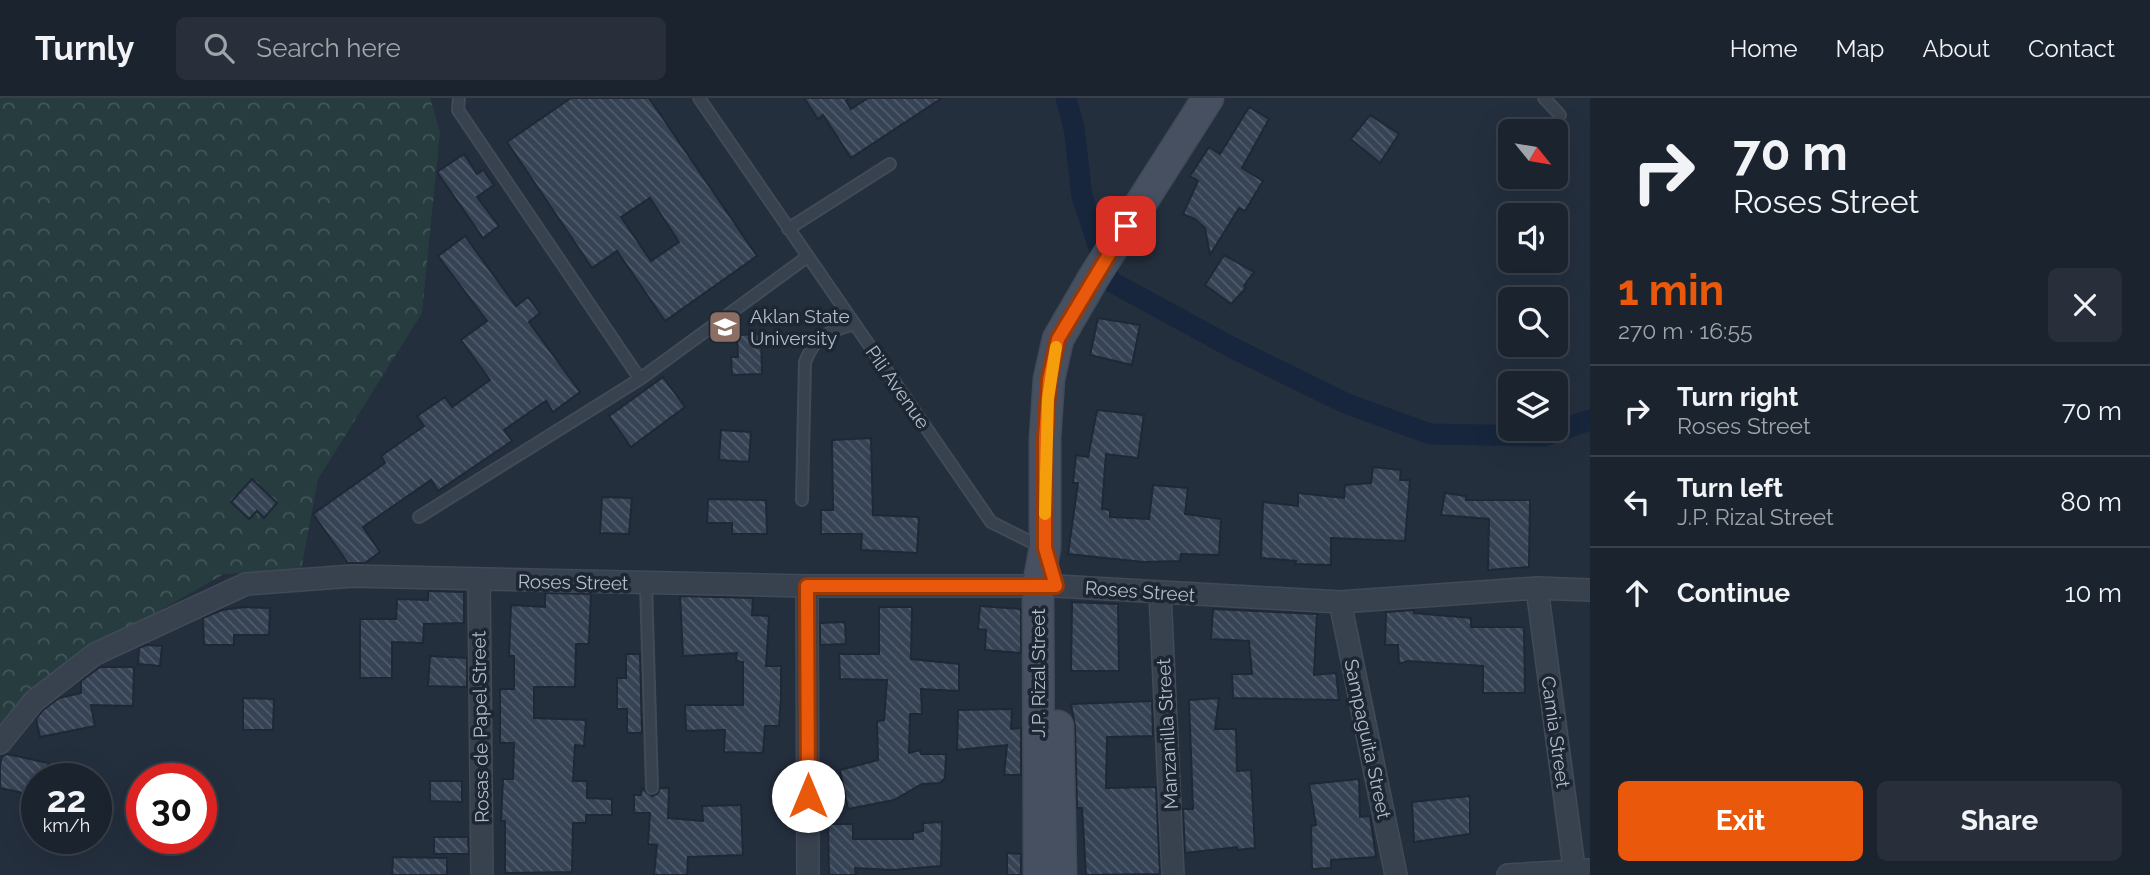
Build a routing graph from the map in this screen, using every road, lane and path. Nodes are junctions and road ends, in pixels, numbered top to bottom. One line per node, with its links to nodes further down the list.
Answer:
1 (459, 98): 10 (lane)
2 (699, 98): 7 (lane, Pili Avenue)
3 (1208, 98): 13 (main road, J.P. Rizal Street)
4 (1544, 98): 5 (lane)
5 (1560, 115)
6 (890, 164): 7 (lane)
7 (788, 229): 8 (lane, Pili Avenue)
8 (807, 257): 9 (lane, Pili Avenue); 10 (lane)
9 (855, 324): 11 (lane); 13 (lane, Pili Avenue)
10 (640, 379): 12 (lane)
11 (802, 500)
12 (418, 517)
13 (1045, 548): 17 (main road, J.P. Rizal Street)
14 (479, 579): 15 (street, Roses Street); 22 (street, Roses Street); 25 (street, Rosas de Papel Street)
15 (646, 584): 16 (street, Roses Street); 23 (lane)
16 (807, 586): 17 (street, Roses Street); 26 (street)
17 (1047, 586): 20 (street, Roses Street); 27 (main road, J.P. Rizal Street); 28 (main road, J.P. Rizal Street)
18 (1537, 589): 19 (street, Roses Street); 21 (street, Roses Street); 24 (street, Camia Street)
19 (1590, 590)
20 (1160, 593): 21 (street, Roses Street); 29 (street, Manzanilla Street)
21 (1340, 603): 30 (street, Sampaguita Street)
22 (0, 743)
23 (652, 788)
24 (1580, 872): 31 (street)
25 (482, 875)
26 (808, 875)
27 (1039, 875)
28 (1061, 875)
29 (1174, 875)
30 (1396, 875)
31 (1508, 875)

